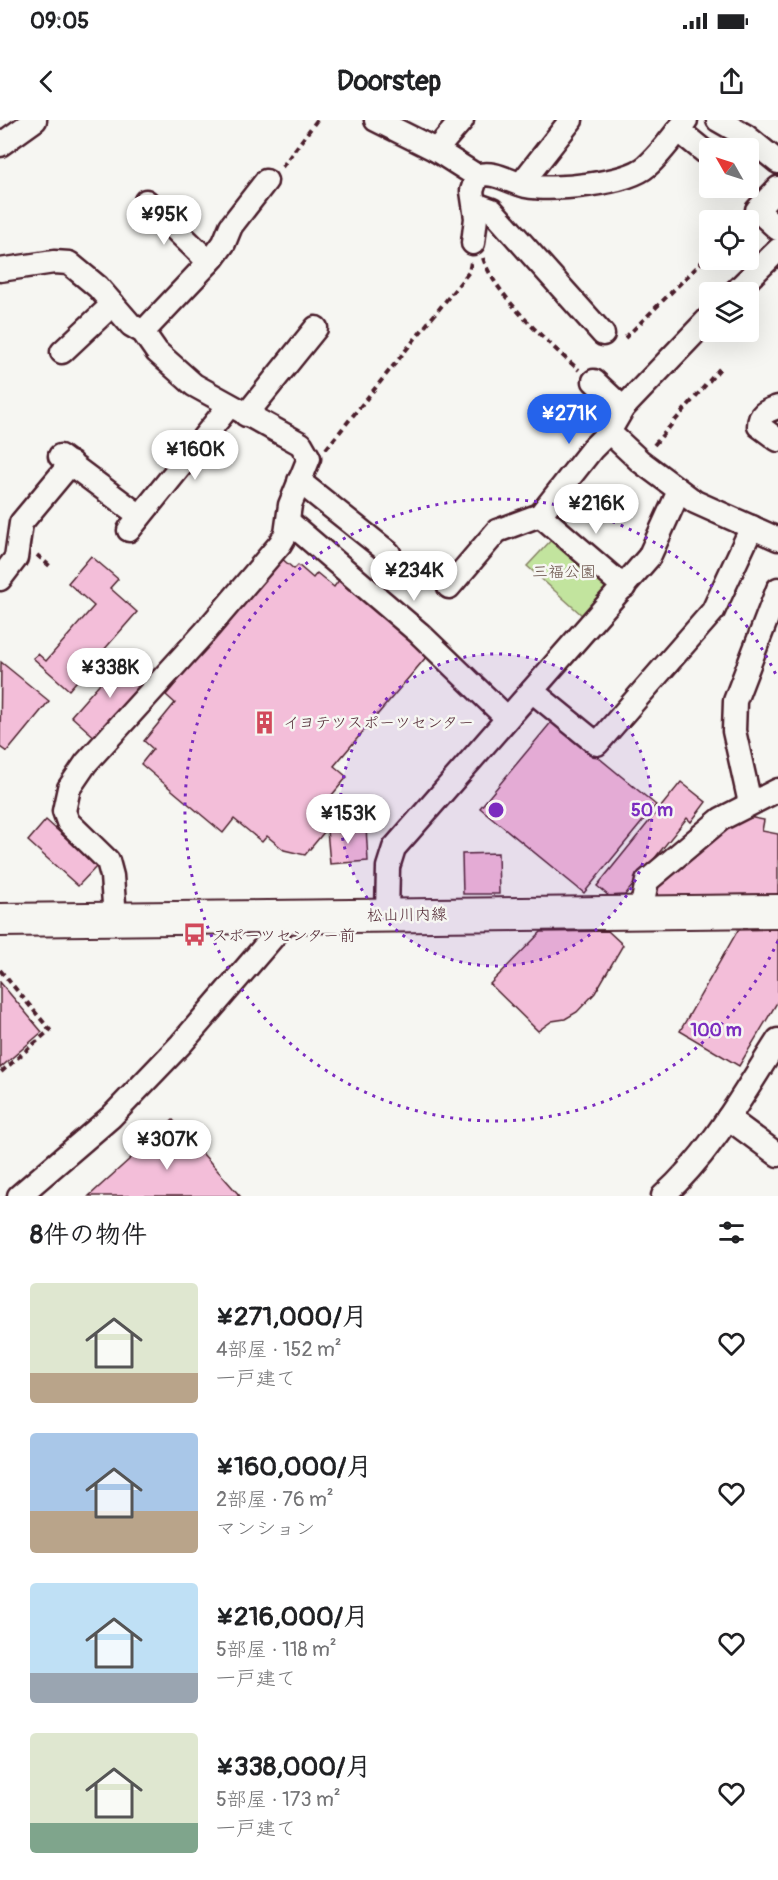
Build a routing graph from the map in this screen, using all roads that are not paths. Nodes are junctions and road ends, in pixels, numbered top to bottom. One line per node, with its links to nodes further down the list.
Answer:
1 (35, 120): 8 (street)
2 (376, 120): 9 (street)
3 (462, 120): 9 (street)
4 (571, 120): 13 (street)
5 (718, 120): 10 (street)
6 (682, 125): 7 (street); 13 (street)
7 (699, 144)
8 (0, 145)
9 (436, 150): 11 (street)
10 (778, 162)
11 (477, 176): 13 (street); 16 (street)
12 (266, 181): 20 (street)
13 (521, 184)
14 (778, 188): 17 (street)
15 (146, 201): 20 (street)
16 (475, 204): 18 (street); 27 (street)
17 (778, 229)
18 (472, 243)
19 (778, 250): 22 (street)
20 (209, 262): 26 (street)
21 (0, 270): 23 (street)
22 (745, 282)
23 (113, 304): 26 (street); 28 (street)
24 (316, 328): 32 (street)
25 (699, 329): 31 (street)
26 (143, 332): 32 (street)
27 (613, 337)
28 (62, 352)
29 (594, 381): 31 (street)
30 (778, 407): 34 (street)
31 (623, 408): 33 (street)
32 (238, 410): 35 (street); 42 (street)
33 (609, 432): 36 (street); 37 (street)
34 (778, 440)
35 (300, 481): 38 (street); 41 (street)
36 (679, 491): 39 (street); 43 (street)
37 (540, 515): 43 (street); 44 (street)
38 (288, 522): 47 (street); 54 (street)
39 (752, 527): 40 (street); 46 (street)
40 (778, 538)
41 (388, 553)
42 (0, 579)
43 (624, 586): 46 (street)
44 (449, 587)
45 (778, 589): 49 (street)
46 (532, 691): 47 (street)
47 (507, 718): 52 (street)
48 (778, 790): 49 (street)
49 (750, 803): 50 (street)
50 (641, 911): 51 (main road, 松山川内線); 52 (main road, 松山川内線)
51 (778, 911)
52 (387, 914): 53 (main road, 松山川内線)
53 (291, 916): 54 (main road, 松山川内線); 59 (street)
54 (115, 918): 55 (main road, 松山川内線)
55 (0, 920)
56 (778, 1040): 57 (street)
57 (728, 1118): 58 (street); 60 (street)
58 (778, 1155)
59 (19, 1196)
60 (663, 1196)

